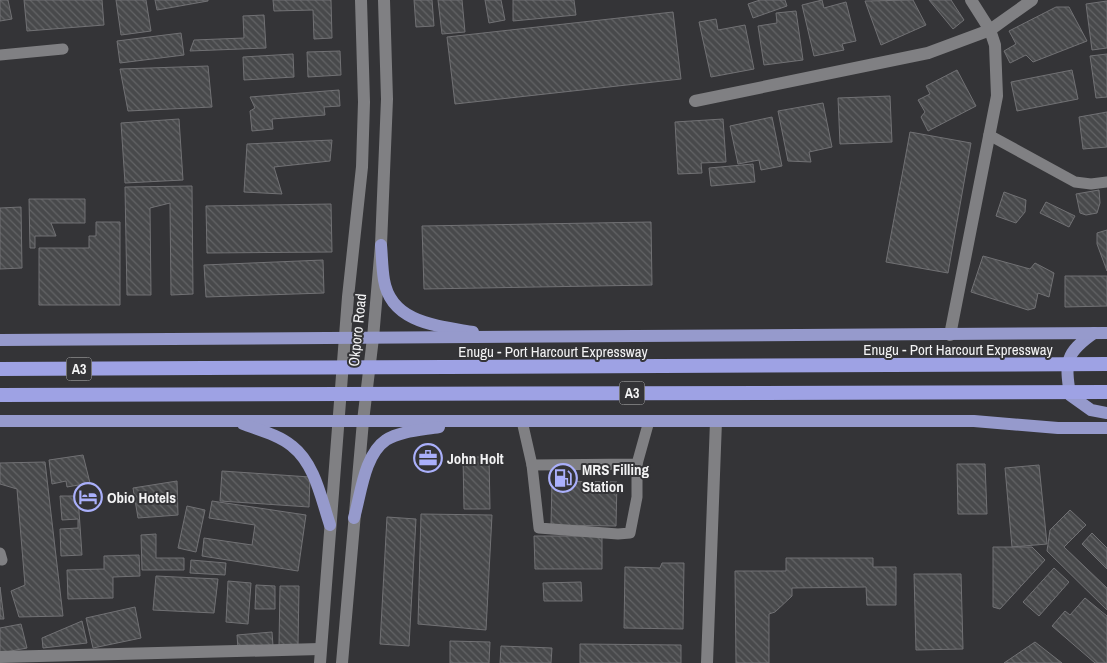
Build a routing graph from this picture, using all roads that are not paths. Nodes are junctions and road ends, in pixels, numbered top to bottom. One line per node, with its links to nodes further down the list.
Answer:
1 (361, 0): 15 (main road, Okporo Road)
2 (384, 0): 11 (main road, Okporo Road)
3 (972, 0): 5 (main road)
4 (1032, 0): 5 (main road)
5 (990, 30): 8 (main road); 9 (main road)
6 (63, 49): 7 (lane)
7 (0, 55)
8 (695, 102)
9 (989, 135): 10 (lane); 14 (main road)
10 (1107, 182)
11 (381, 245): 16 (main road, Okporo Road); 17 (main road)
12 (1094, 333): 13 (main road); 14 (main road); 23 (main road)
13 (1107, 333)
14 (950, 335): 17 (main road)
15 (345, 338): 16 (main road); 18 (main road); 26 (main road, Okporo Road)
16 (373, 338): 17 (main road); 27 (main road, Okporo Road)
17 (510, 338)
18 (0, 340)
19 (1107, 364): 20 (highway, Enugu - Port Harcourt Expressway / A3)
20 (0, 368)
21 (1107, 392): 22 (highway, A3)
22 (0, 395)
23 (1107, 413)
24 (0, 421): 25 (main road)
25 (233, 421): 26 (main road); 36 (main road)
26 (338, 421): 27 (main road); 36 (main road, Okporo Road)
27 (363, 421): 28 (main road); 35 (main road, Okporo Road)
28 (469, 421): 29 (main road); 35 (main road)
29 (522, 421): 30 (main road); 34 (lane)
30 (649, 421): 31 (main road); 33 (lane)
31 (716, 421): 32 (main road); 41 (main road)
32 (1107, 428)
33 (637, 464): 34 (lane); 34 (lane)
34 (532, 465)
35 (354, 518): 40 (main road, Okporo Road)
36 (330, 524): 37 (main road, Okporo Road)
37 (320, 649): 38 (main road); 39 (main road, Okporo Road)
38 (0, 657)
39 (320, 663)
40 (342, 663)
41 (707, 663)

